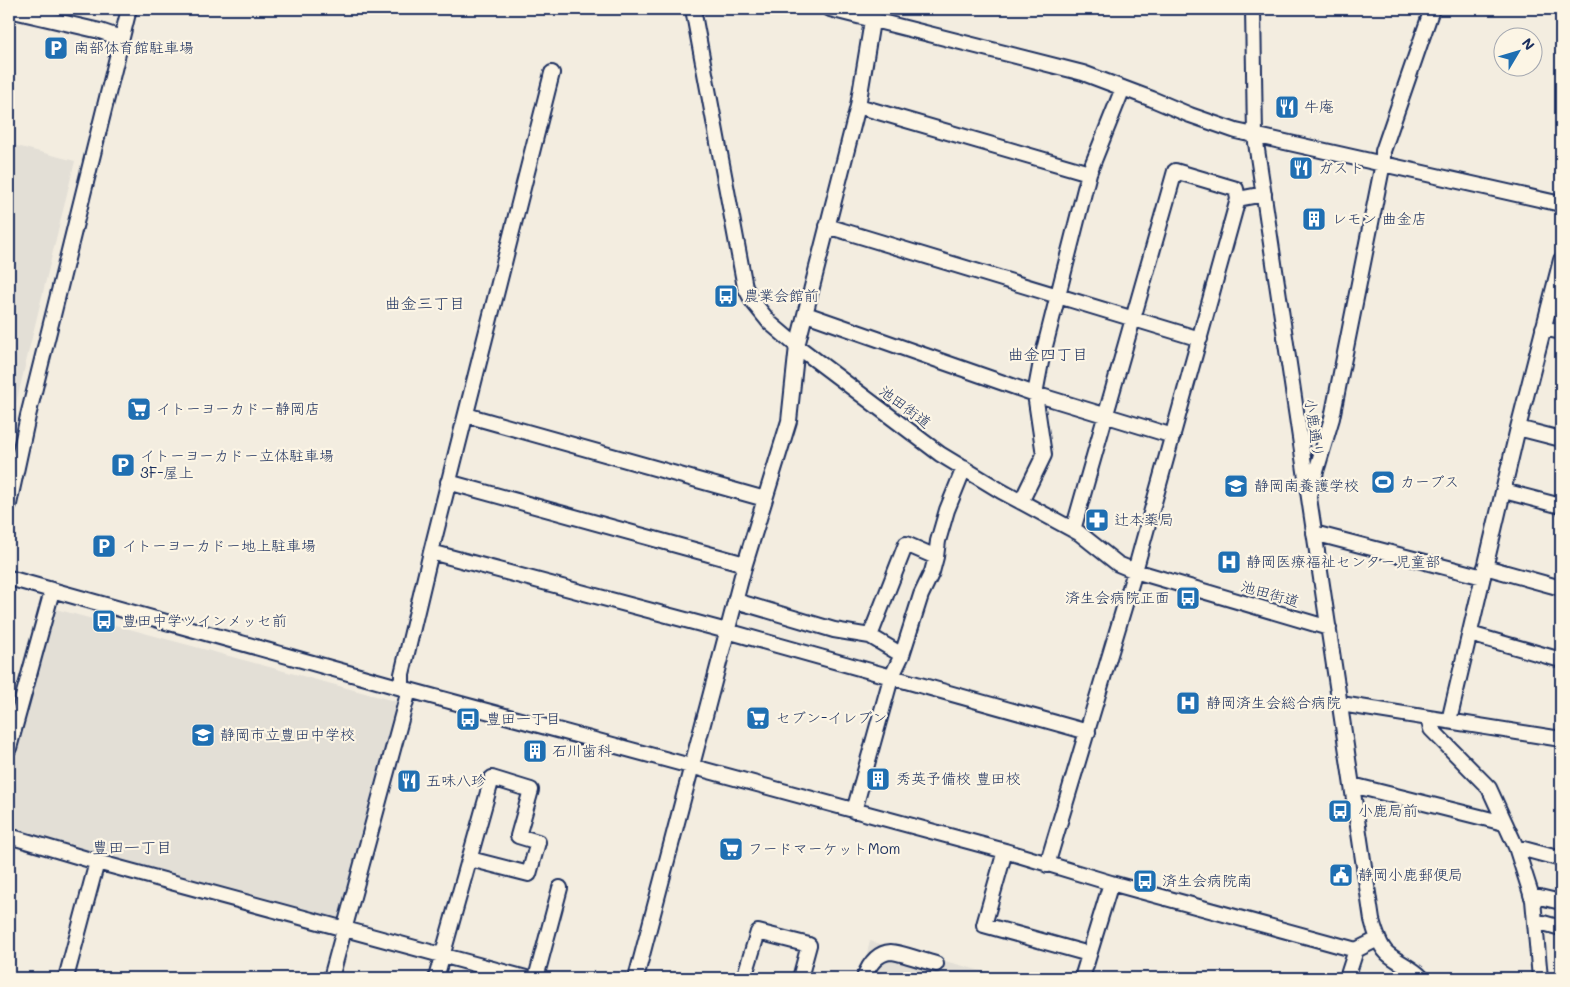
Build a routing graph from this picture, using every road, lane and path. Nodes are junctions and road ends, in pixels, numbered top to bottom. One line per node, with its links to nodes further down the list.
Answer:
1 (129, 9): 8 (street)
2 (693, 9): 26 (street, 池田街道)
3 (830, 9): 7 (street)
4 (1253, 9): 12 (street, 小鹿通り)
5 (1432, 9): 13 (street)
6 (9, 10): 8 (street)
7 (873, 14): 10 (street); 11 (street)
8 (122, 38): 39 (street)
9 (552, 73): 28 (street)
10 (1123, 88): 12 (street); 14 (street)
11 (858, 106): 14 (street); 18 (street)
12 (1255, 136): 13 (street); 15 (street, 小鹿通り)
13 (1384, 163): 17 (street); 36 (street)
14 (1089, 173): 20 (street)
15 (1264, 194): 16 (street); 36 (street, 小鹿通り)
16 (1238, 198): 22 (street); 25 (street)
17 (1561, 204)
18 (827, 226): 20 (street); 21 (street)
19 (1561, 260): 23 (street)
20 (1058, 297): 22 (street); 27 (street)
21 (806, 314): 26 (street); 27 (street)
22 (1132, 319): 25 (street); 29 (street)
23 (1544, 328): 24 (street); 30 (street)
24 (1561, 332)
25 (1200, 338): 31 (street)
26 (797, 346): 33 (street, 池田街道); 37 (street)
27 (1034, 394): 29 (street); 38 (street)
28 (466, 415): 34 (street); 37 (street)
29 (1105, 416): 31 (street); 41 (street)
30 (1518, 428): 32 (street); 35 (street)
31 (1173, 436): 46 (street)
32 (1561, 439)
33 (964, 468): 38 (street, 池田街道); 44 (street)
34 (448, 482): 43 (street); 45 (street)
35 (1504, 491): 40 (street); 47 (street)
36 (1308, 498): 42 (street, 小鹿通り)
37 (765, 499): 45 (street)
38 (1021, 502): 41 (street, 池田街道)
39 (9, 504)
40 (1561, 506)
41 (1073, 530): 46 (street, 池田街道)
42 (1314, 533): 47 (street); 52 (street, 小鹿通り)
43 (430, 552): 53 (street); 59 (street)
44 (936, 557): 55 (street); 56 (street)
45 (745, 564): 51 (street)
46 (1135, 572): 52 (street, 池田街道); 63 (street)
47 (1484, 572): 49 (street); 54 (street)
48 (10, 578): 50 (street)
49 (1561, 588)
50 (52, 591): 59 (street); 65 (street)
51 (736, 601): 53 (street); 55 (street)
52 (1329, 628): 60 (street, 小鹿通り)
53 (727, 631): 58 (street); 66 (street)
54 (1470, 634): 57 (street); 62 (street)
55 (870, 636): 56 (street)
56 (902, 655): 58 (street)
57 (1561, 660)
58 (891, 678): 63 (street); 68 (street)
59 (405, 689): 66 (street); 83 (street)
60 (1341, 704): 61 (street); 67 (street, 小鹿通り)
61 (1428, 718): 62 (street); 69 (street)
62 (1449, 721): 64 (street)
63 (1088, 732): 76 (street)
64 (1561, 739)
65 (9, 748)
66 (692, 766): 68 (street); 94 (street)
67 (1352, 785): 69 (street); 84 (street, 小鹿通り)
68 (854, 812): 72 (street)
69 (1504, 823): 71 (street)
70 (9, 836): 75 (street)
71 (1516, 847): 74 (street); 79 (street)
72 (1005, 852): 76 (street); 86 (street)
73 (470, 859): 73 (street); 87 (street)
74 (1561, 859)
75 (97, 862): 83 (street); 89 (street)
76 (1047, 865): 77 (street)
77 (1111, 883): 85 (street); 86 (street)
78 (560, 888): 93 (street)
79 (1531, 894): 80 (street); 81 (street)
80 (1561, 902)
81 (1536, 921): 82 (street); 101 (street)
82 (1561, 928)
83 (344, 929): 87 (street); 90 (street)
84 (1378, 939): 85 (street); 100 (street, 小鹿通り)
85 (1356, 950): 99 (street)
86 (1089, 954): 98 (street)
87 (442, 955): 91 (street); 92 (street)
88 (936, 964): 97 (street)
89 (66, 978)
90 (331, 978)
91 (436, 978)
92 (526, 978)
93 (536, 978)
94 (636, 978)
95 (744, 978): 96 (street)
96 (800, 978)
97 (864, 978)
98 (1082, 978)
99 (1347, 978)
100 (1422, 978)
101 (1540, 978)

